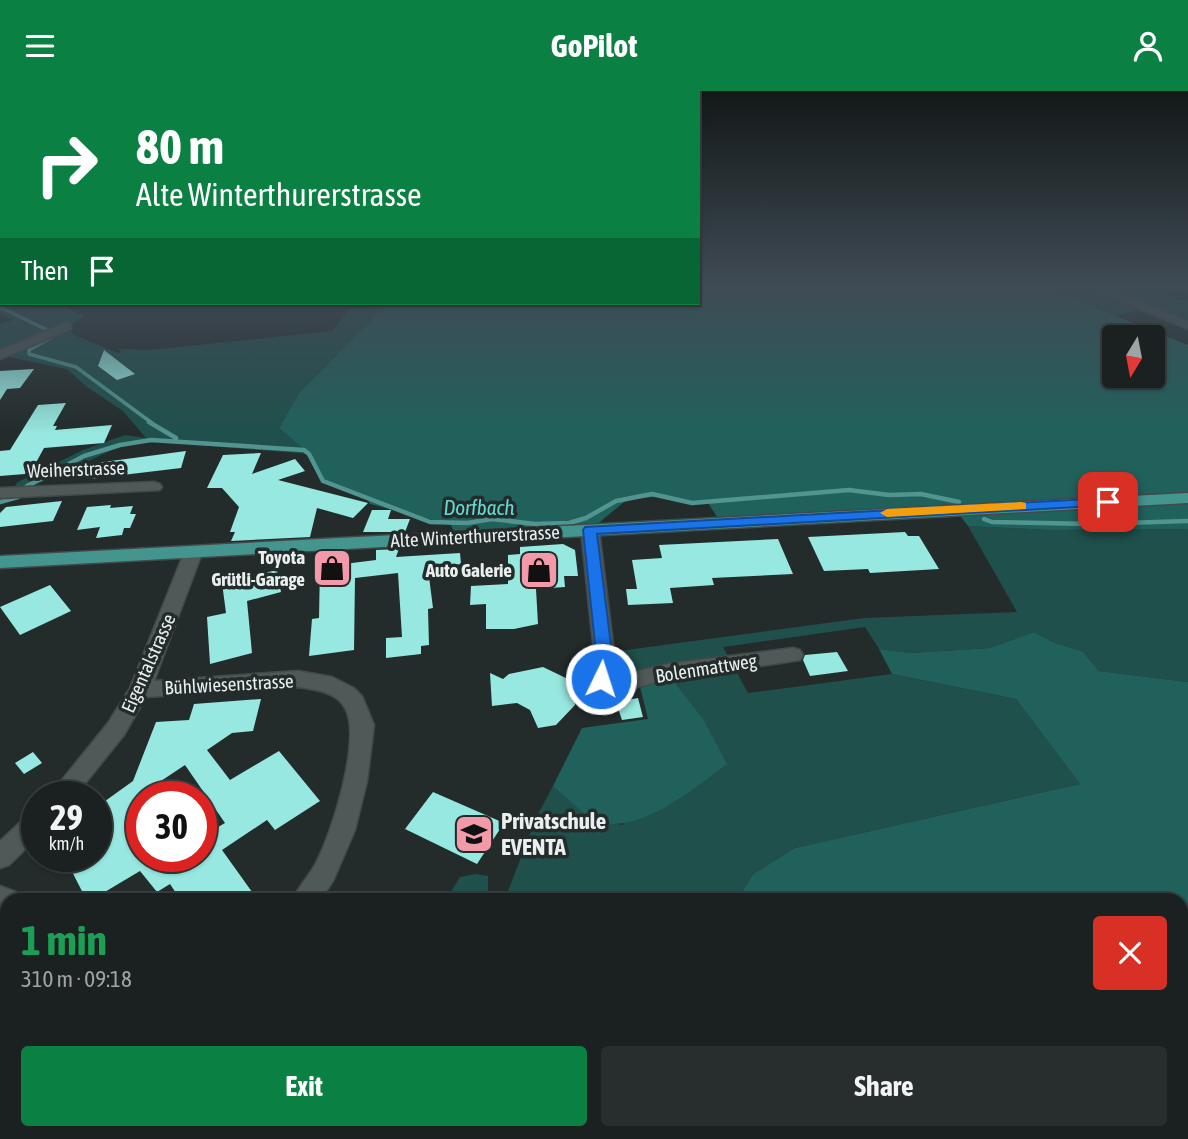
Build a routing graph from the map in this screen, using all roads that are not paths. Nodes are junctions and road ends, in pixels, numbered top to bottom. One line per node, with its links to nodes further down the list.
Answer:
1 (44, 336): 2 (street)
2 (0, 355)
3 (154, 487): 4 (street, Weiherstrasse)
4 (0, 493)
5 (1188, 498): 6 (main road, Alte Winterthurerstrasse)
6 (590, 530): 7 (main road, Alte Winterthurerstrasse); 9 (street, Bolenmattweg)
7 (193, 553): 8 (main road, Alte Winterthurerstrasse); 10 (street, Eigentalstrasse)
8 (0, 562)
9 (793, 655)
10 (140, 690): 11 (street, Eigentalstrasse); 14 (street, Bühlwiesenstrasse)
11 (73, 781)
12 (21, 837): 13 (street)
13 (0, 857)
14 (310, 893)

